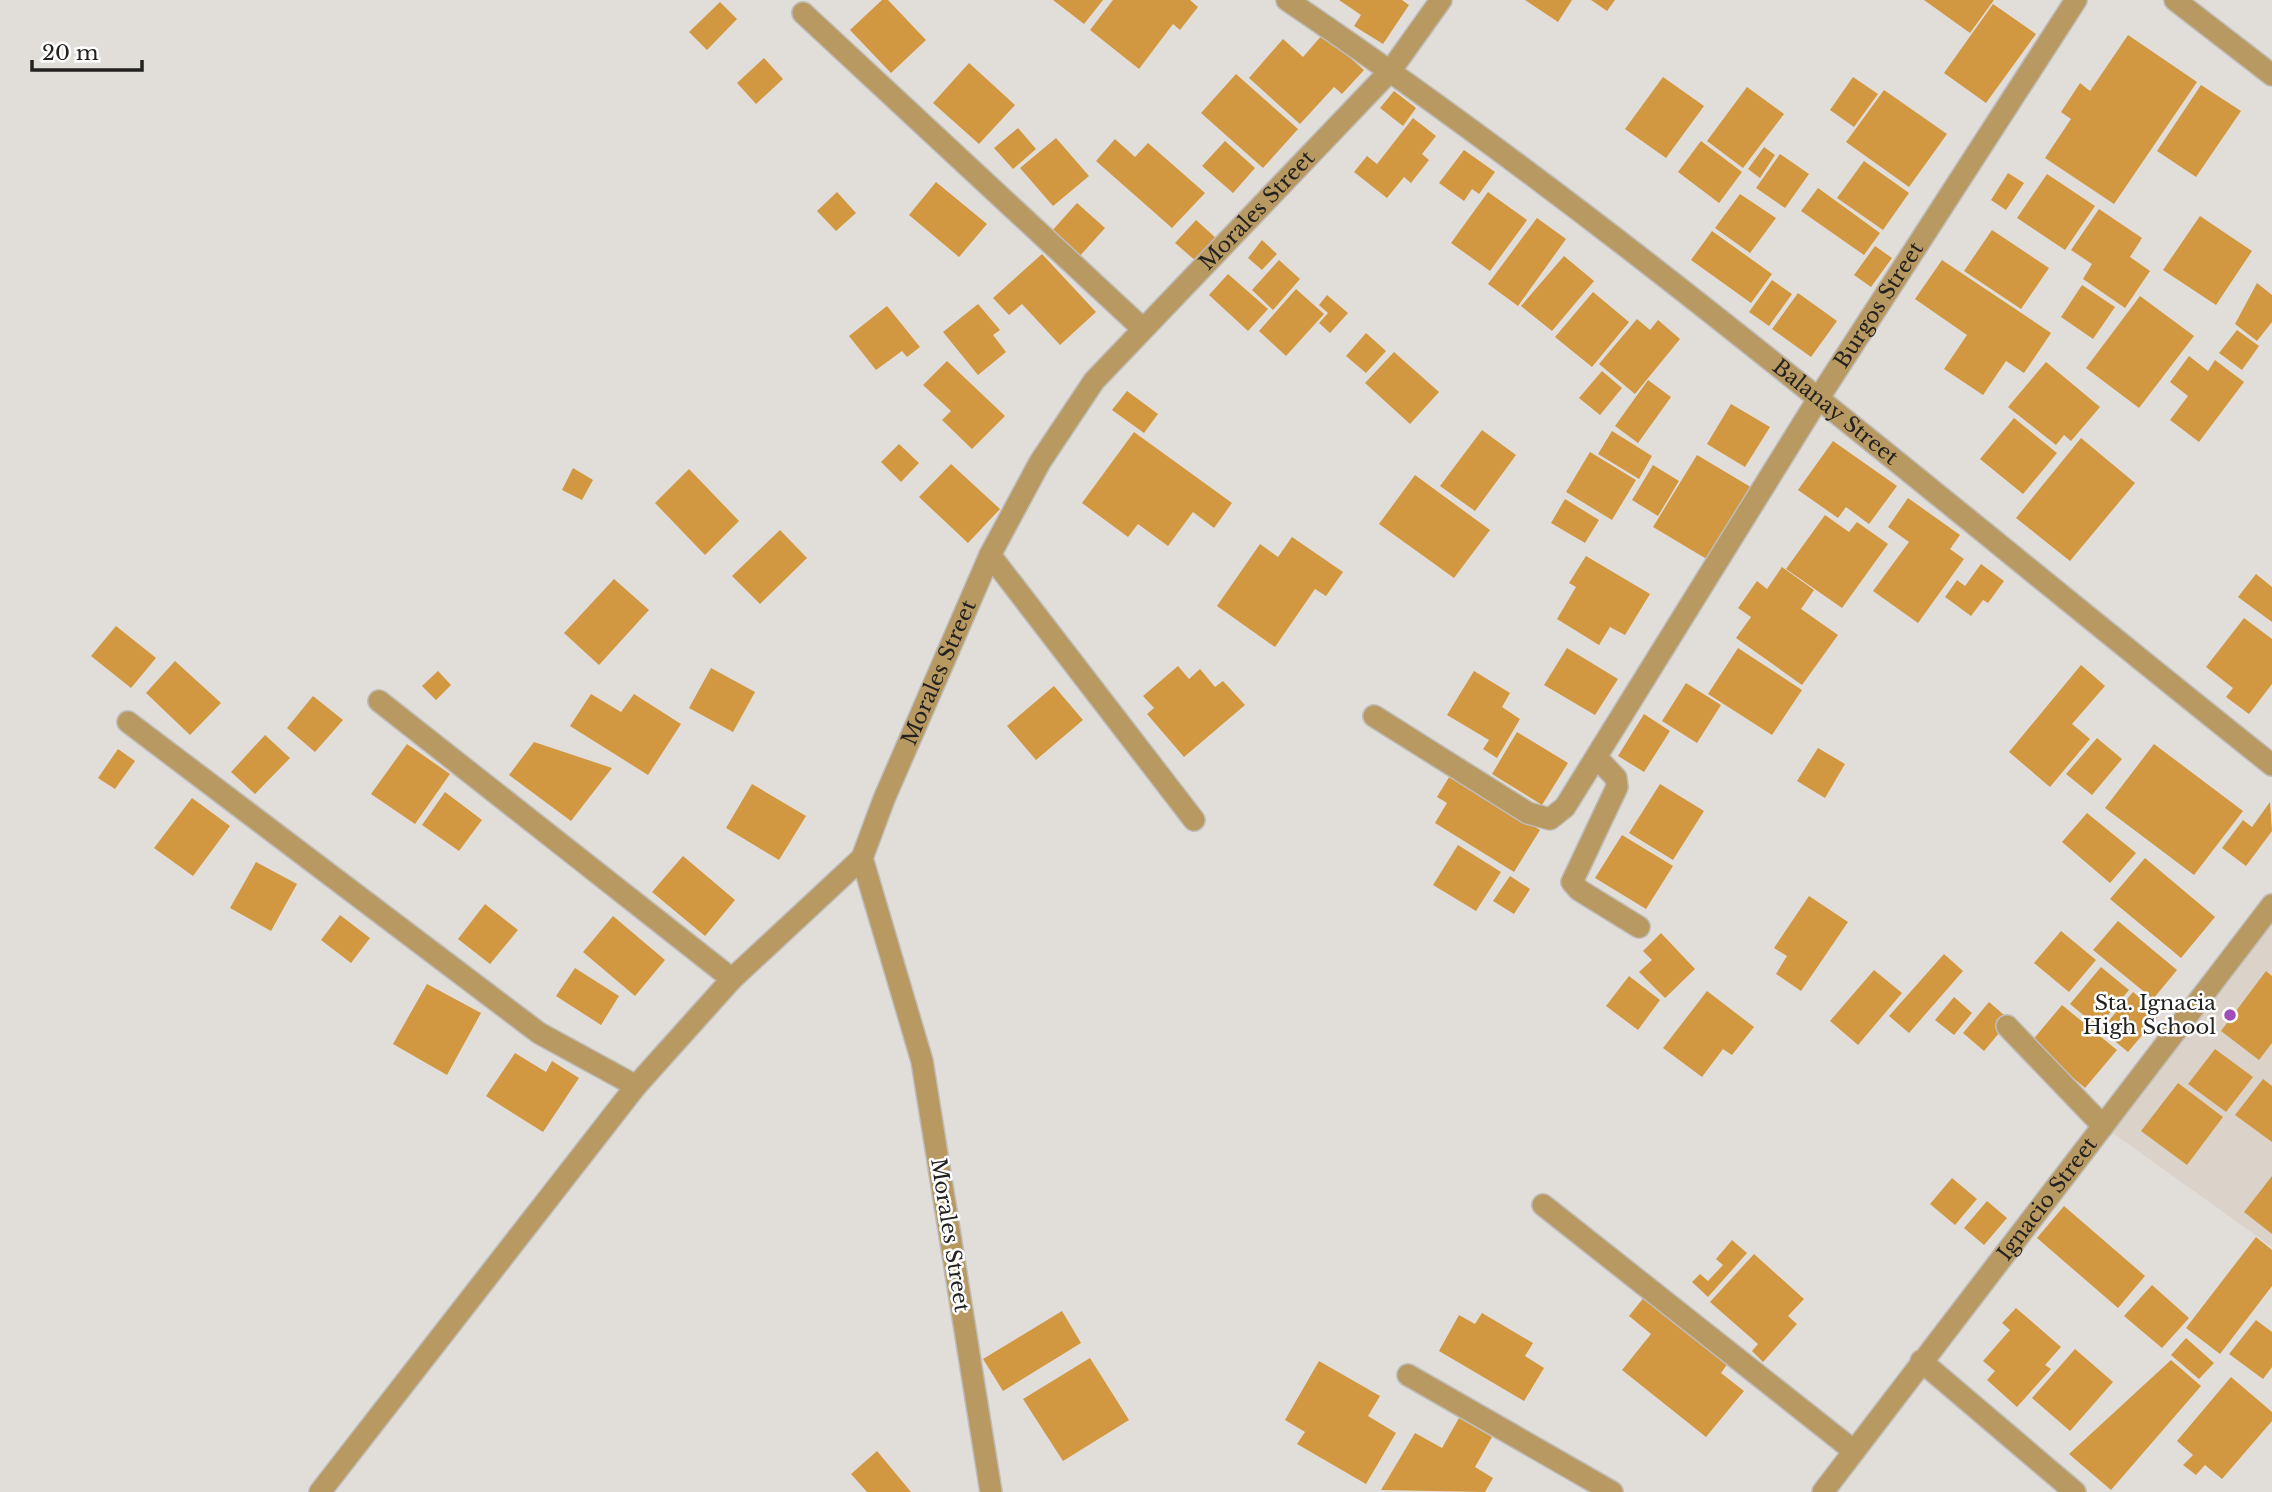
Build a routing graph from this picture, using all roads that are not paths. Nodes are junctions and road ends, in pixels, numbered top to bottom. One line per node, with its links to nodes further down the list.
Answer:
1 (1287, 0): 6 (street, Balanay Street)
2 (1441, 0): 6 (street, Morales Street)
3 (2076, 0): 9 (street, Burgos Street)
4 (2175, 0): 7 (street)
5 (803, 13): 8 (street)
6 (1391, 71): 8 (street, Morales Street); 9 (street, Balanay Street)
7 (2272, 75)
8 (1143, 329): 10 (street, Morales Street)
9 (1820, 397): 14 (street, Burgos Street); 15 (street, Balanay Street)
10 (990, 555): 16 (street); 17 (street, Morales Street)
11 (379, 701): 20 (street)
12 (1374, 716): 14 (street, Burgos Street)
13 (128, 722): 22 (street)
14 (1597, 758): 19 (street)
15 (2272, 765)
16 (1194, 820)
17 (862, 858): 20 (street); 29 (street, Morales Street)
18 (2272, 905): 23 (street, Ignacio Street)
19 (1639, 927)
20 (732, 979): 22 (street)
21 (2007, 1026): 23 (street)
22 (636, 1086): 28 (street)
23 (2103, 1126): 25 (street, Ignacio Street)
24 (1543, 1205): 27 (street)
25 (1921, 1361): 27 (street, Ignacio Street); 32 (street)
26 (1408, 1375): 30 (street)
27 (1854, 1451): 31 (street, Ignacio Street)
28 (320, 1492)
29 (991, 1492)
30 (1612, 1492)
31 (1823, 1492)
32 (2075, 1492)

